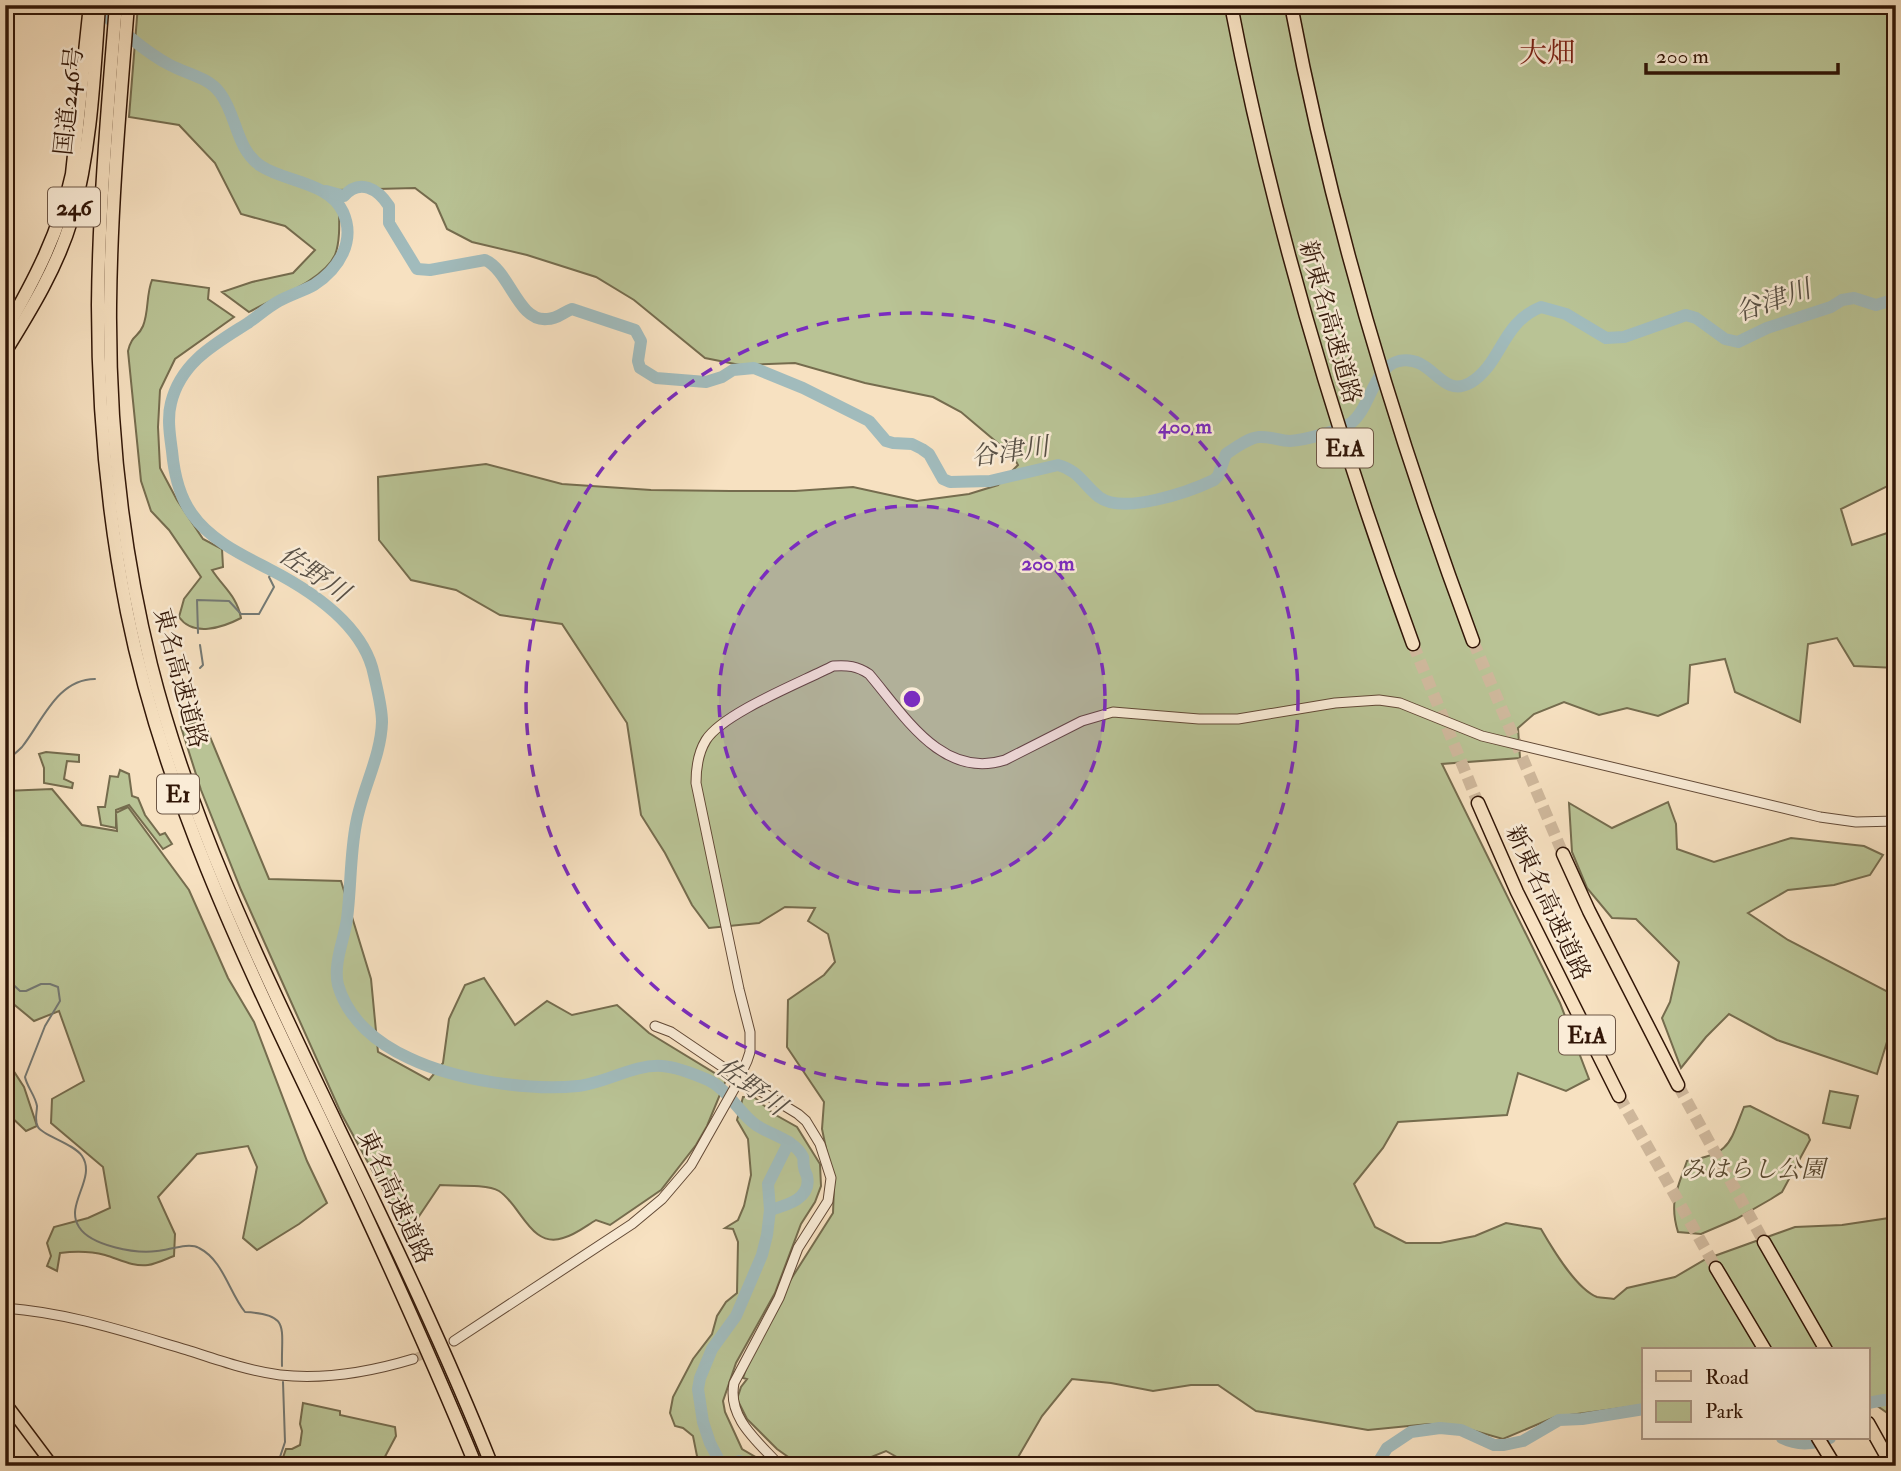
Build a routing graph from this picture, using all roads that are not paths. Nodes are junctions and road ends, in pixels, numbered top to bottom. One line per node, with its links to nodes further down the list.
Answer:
1 (90, 5): 7 (highway, 国道246号 / 246)
2 (99, 5): 7 (highway, 国道246号 / 246)
3 (116, 5): 30 (highway, 東名高速道路 / E1)
4 (128, 5): 31 (highway, 東名高速道路 / E1)
5 (1231, 5): 11 (highway, 新東名高速道路 / E1A)
6 (1291, 5): 10 (highway, 新東名高速道路 / E1A)
7 (92, 44): 8 (highway, 国道246号 / 246); 9 (highway, 国道246号 / 246)
8 (5, 331)
9 (5, 352)
10 (1473, 641)
11 (1413, 644)
12 (1478, 803): 18 (highway, 新東名高速道路 / E1A)
13 (1896, 821): 16 (street)
14 (1563, 854): 17 (highway, 新東名高速道路 / E1A)
15 (655, 1026): 16 (street)
16 (739, 1078): 22 (street); 32 (street)
17 (1678, 1085)
18 (1619, 1096)
19 (1764, 1242): 24 (highway)
20 (1716, 1268): 23 (highway)
21 (5, 1308): 25 (street)
22 (454, 1341)
23 (1764, 1348)
24 (1825, 1348)
25 (413, 1359)
26 (5, 1402): 29 (main road)
27 (1870, 1427): 34 (highway)
28 (1819, 1440): 33 (highway)
29 (54, 1466)
30 (476, 1466)
31 (492, 1466)
32 (780, 1466)
33 (1835, 1466)
34 (1892, 1466)

